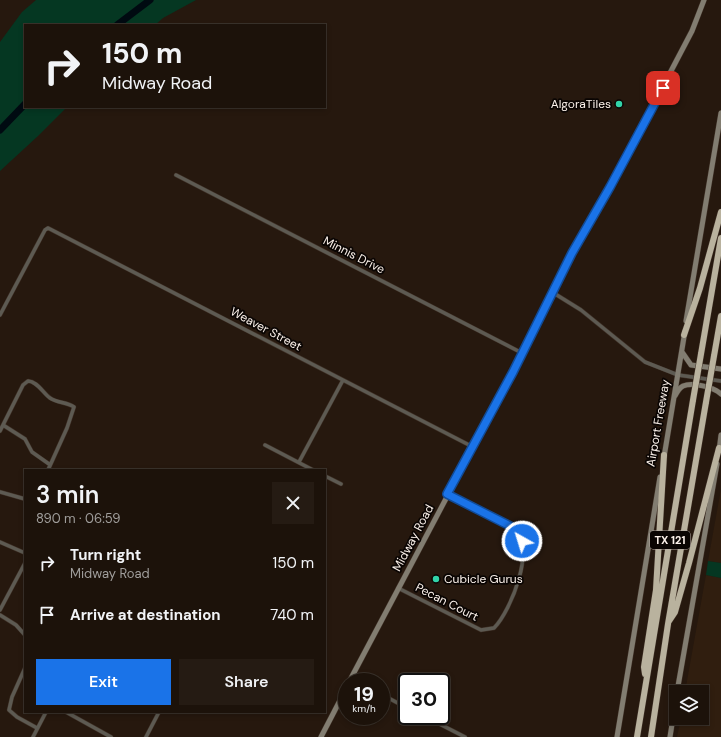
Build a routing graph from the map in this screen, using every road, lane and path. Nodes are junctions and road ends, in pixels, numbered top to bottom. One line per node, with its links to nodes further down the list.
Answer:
1 (704, 0): 6 (main road, Midway Road)
2 (721, 113): 9 (main road, Airport Freeway)
3 (176, 174): 11 (street, Minnis Drive)
4 (721, 212): 9 (highway)
5 (721, 238): 44 (highway, TX 121, bridge)
6 (552, 292): 11 (main road, Midway Road); 13 (street)
7 (0, 315): 14 (street, Weaver Street)
8 (721, 316): 40 (highway, TX 121, bridge)
9 (684, 335): 10 (main road, Airport Freeway)
10 (682, 351): 12 (main road); 13 (main road, Airport Freeway)
11 (522, 353): 22 (main road, Midway Road)
12 (721, 369)
13 (678, 375): 15 (street); 17 (main road, Airport Freeway)
14 (343, 380): 22 (street, Weaver Street); 25 (street)
15 (721, 381)
16 (721, 394): 17 (main road)
17 (673, 398): 24 (main road, Airport Freeway)
18 (2, 426): 19 (street); 26 (street); 26 (street)
19 (0, 431)
20 (721, 435): 23 (main road)
21 (265, 445): 25 (street)
22 (473, 447): 32 (main road, Midway Road)
23 (719, 448): 40 (highway); 45 (main road)
24 (664, 455): 44 (highway); 58 (main road, Airport Freeway)
25 (299, 462): 28 (street)
26 (49, 464): 27 (street)
27 (48, 469)
28 (312, 469)
29 (326, 476): 30 (street)
30 (341, 484)
31 (0, 492): 33 (street)
32 (447, 494): 37 (main road, Midway Road); 37 (street, Pecan Court)
33 (24, 499)
34 (0, 542): 35 (street)
35 (24, 553)
36 (24, 565): 38 (street)
37 (398, 588): 43 (main road, Midway Road)
38 (0, 610)
39 (0, 615): 41 (street)
40 (668, 624): 60 (highway, TX 121)
41 (24, 634)
42 (24, 670): 52 (street)
43 (354, 673)
44 (646, 679): 59 (highway, TX 121)
45 (678, 685)
46 (338, 704): 56 (main road)
47 (45, 713): 52 (street)
48 (68, 713): 54 (street)
49 (158, 713): 55 (street)
50 (442, 725): 57 (street)
51 (672, 725): 61 (main road)
52 (37, 728): 53 (street)
53 (33, 737)
54 (110, 737)
55 (146, 737)
56 (321, 737)
57 (465, 737)
58 (617, 737)
59 (637, 737)
60 (651, 737)
61 (670, 737)

